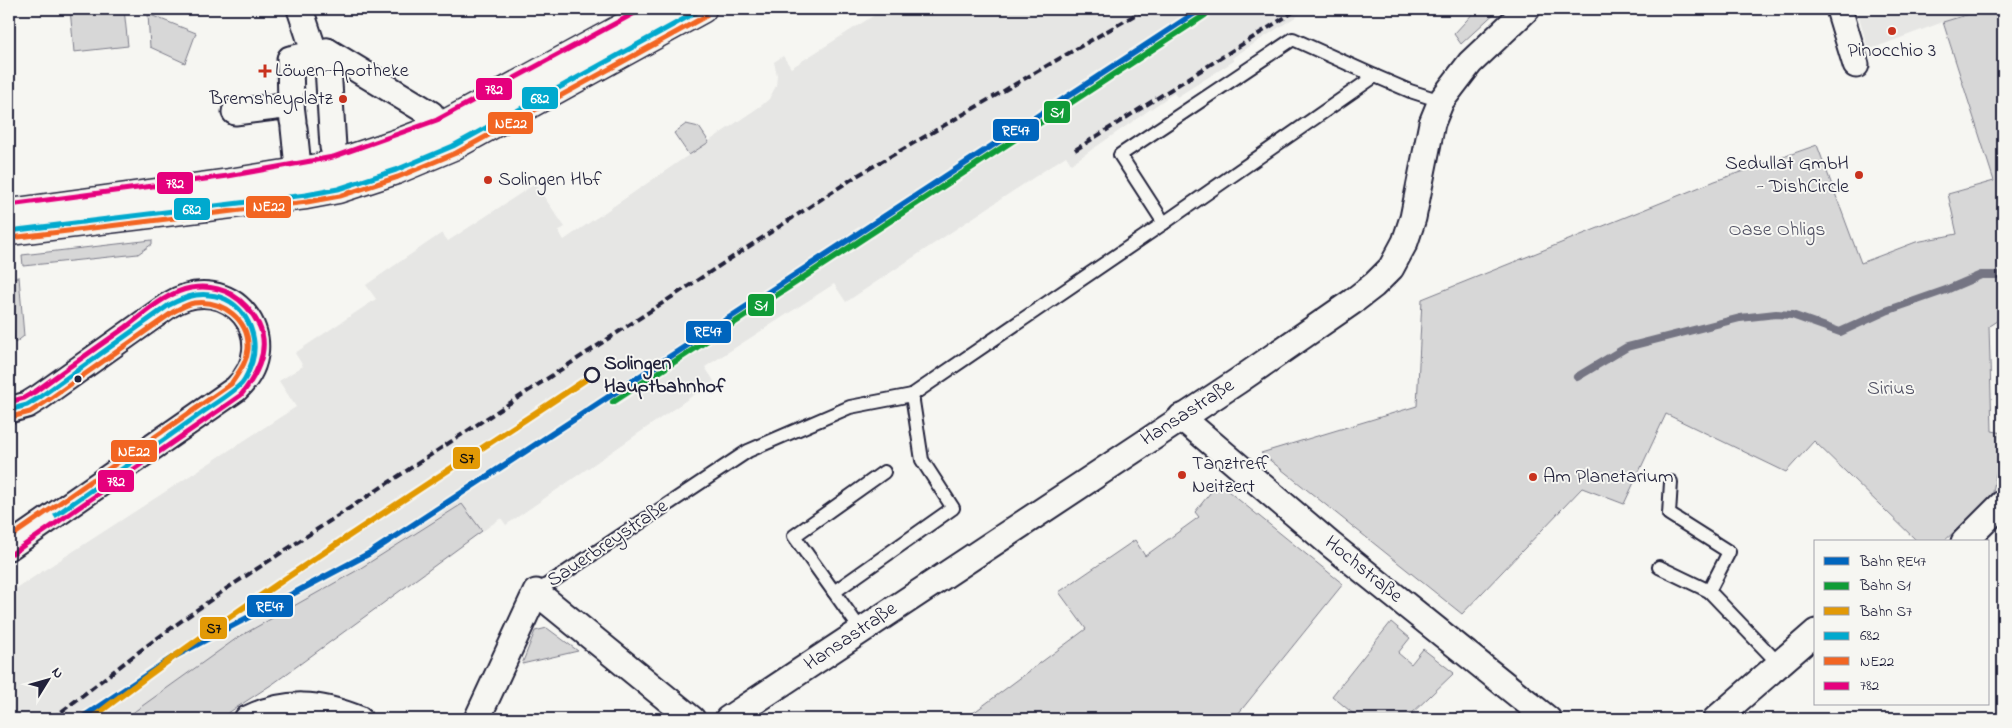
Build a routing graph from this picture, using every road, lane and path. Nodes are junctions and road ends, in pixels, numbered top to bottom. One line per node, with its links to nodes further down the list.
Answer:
1 (300, 9): 6 (street)
2 (702, 9): 5 (street)
3 (1527, 9): 10 (street, Hansastraße)
4 (1839, 9): 7 (street)
5 (645, 18): 9 (street)
6 (313, 59): 12 (street); 13 (street); 14 (street)
7 (1856, 65)
8 (1375, 76): 10 (lane); 17 (lane); 17 (lane)
9 (529, 90): 14 (street); 18 (street)
10 (1441, 101): 21 (street, Hansastraße)
11 (235, 112): 13 (street)
12 (431, 114)
13 (293, 118): 15 (street)
14 (334, 156): 16 (street)
15 (297, 157)
16 (9, 213)
17 (1164, 223): 19 (lane)
18 (9, 231)
19 (912, 395): 29 (lane, Sauerbreystraße); 30 (lane)
20 (9, 410): 26 (street)
21 (1181, 417): 31 (street, Hansastraße); 39 (street, Hochstraße)
22 (884, 472): 30 (lane)
23 (1672, 482): 28 (lane)
24 (2003, 503): 25 (street)
25 (1966, 540)
26 (9, 547)
27 (1659, 567): 28 (lane)
28 (1709, 591): 33 (lane)
29 (536, 592): 34 (street, Sauerbreystraße); 37 (street)
30 (834, 592): 31 (lane)
31 (861, 630): 38 (street, Hansastraße)
32 (1814, 634): 33 (street)
33 (1780, 664): 40 (street)
34 (685, 717)
35 (247, 719): 36 (street)
36 (358, 719)
37 (477, 719)
38 (728, 719)
39 (1548, 719)
40 (1716, 719)

